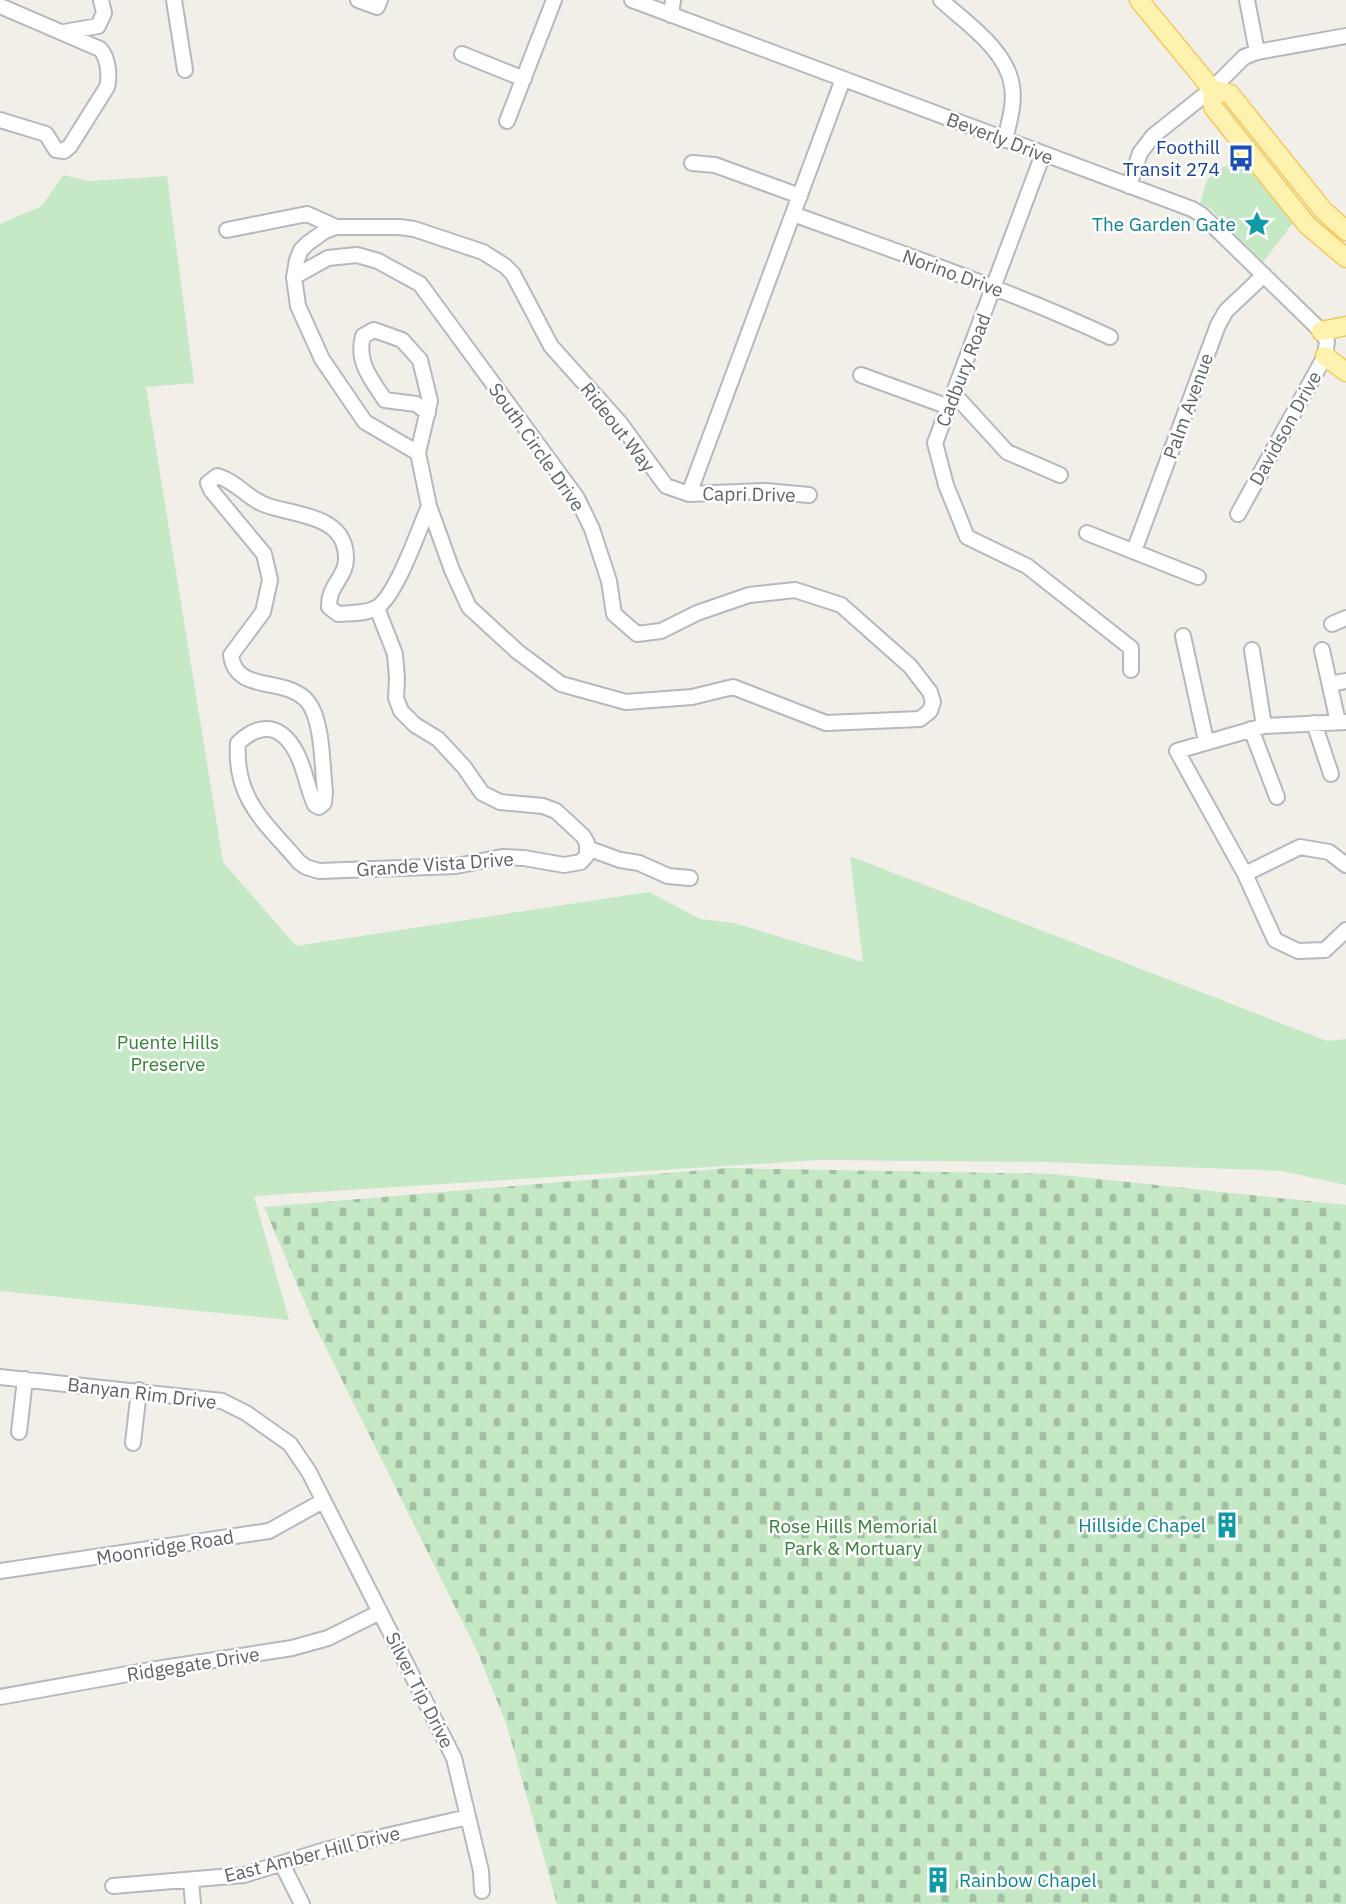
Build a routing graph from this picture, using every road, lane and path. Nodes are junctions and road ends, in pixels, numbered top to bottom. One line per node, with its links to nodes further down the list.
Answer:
1 (102, 0): 12 (street)
2 (174, 0): 16 (street)
3 (358, 0): 9 (street)
4 (554, 0): 17 (street)
5 (632, 0): 11 (street, Beverly Drive)
6 (941, 0): 22 (street)
7 (1139, 0): 19 (main road)
8 (1247, 0): 14 (street)
9 (378, 3)
10 (0, 6): 12 (street)
11 (672, 7): 18 (street, Beverly Drive)
12 (63, 33): 20 (street)
13 (1346, 36): 14 (street)
14 (1257, 52): 19 (street)
15 (462, 54): 17 (street)
16 (185, 69)
17 (524, 79): 21 (street)
18 (843, 79): 22 (street, Beverly Drive); 26 (street)
19 (1212, 89): 25 (street); 30 (main road); 31 (main road)
20 (0, 120)
21 (508, 121)
22 (1005, 139): 23 (street, Beverly Drive)
23 (1044, 154): 25 (street, Beverly Drive); 34 (street, Cadbury Road)
24 (692, 163): 26 (street)
25 (1129, 186): 32 (street, Beverly Drive)
26 (800, 196): 27 (street)
27 (793, 214): 34 (street, Norino Drive); 44 (street)
28 (336, 227): 29 (street); 33 (street); 44 (street, Rideout Way)
29 (228, 230)
30 (1346, 231)
31 (1346, 258)
32 (1264, 275): 37 (street, Beverly Drive); 49 (street, Palm Avenue)
33 (294, 277): 42 (street); 46 (street, South Circle Drive)
34 (993, 288): 36 (street, Norino Drive); 40 (street, Cadbury Road)
35 (1346, 326): 37 (main road)
36 (1110, 337)
37 (1324, 343): 38 (main road); 47 (street, Davidson Drive)
38 (1346, 372)
39 (861, 375): 40 (street)
40 (951, 400): 43 (street); 57 (street, Cadbury Road)
41 (428, 413): 41 (street); 42 (street)
42 (418, 453): 46 (street)
43 (1060, 474)
44 (689, 494): 45 (street, Capri Drive)
45 (809, 495)
46 (429, 506): 51 (street)
47 (1238, 514)
48 (1087, 533): 49 (street)
49 (1134, 551): 50 (street)
50 (1198, 577)
51 (377, 608): 66 (street); 66 (street, Grande Vista Drive)
52 (1346, 618): 53 (street)
53 (1332, 624)
54 (1183, 636): 63 (street)
55 (1252, 650): 62 (street)
56 (1322, 650): 59 (street)
57 (1131, 670)
58 (1346, 681): 59 (street)
59 (1330, 684): 60 (street)
60 (1342, 722): 61 (street)
61 (1314, 723): 62 (street); 64 (street)
62 (1257, 727): 63 (street); 65 (street)
63 (1206, 741): 68 (street)
64 (1331, 774)
65 (1277, 797)
66 (587, 848): 69 (street)
67 (1346, 864): 68 (street)
68 (1245, 874): 70 (street)
69 (690, 878)
70 (1346, 930)
71 (0, 1377): 72 (street, Banyan Rim Drive)
72 (25, 1379): 73 (street, Banyan Rim Drive); 74 (street)
73 (139, 1390): 75 (street); 76 (street, Banyan Rim Drive)
74 (19, 1432)
75 (133, 1443)
76 (323, 1501): 77 (street, Moonridge Road); 78 (street, Silver Tip Drive)
77 (0, 1571)
78 (380, 1612): 79 (street, Ridgegate Drive); 80 (street, Silver Tip Drive)
79 (0, 1697)
80 (468, 1817): 81 (street, East Amber Hill Drive); 84 (street, Silver Tip Drive)
81 (282, 1864): 82 (street, East Amber Hill Drive); 86 (street)
82 (191, 1880): 83 (street, East Amber Hill Drive); 85 (street)
83 (113, 1886)
84 (482, 1891)
85 (193, 1904)
86 (302, 1904)

